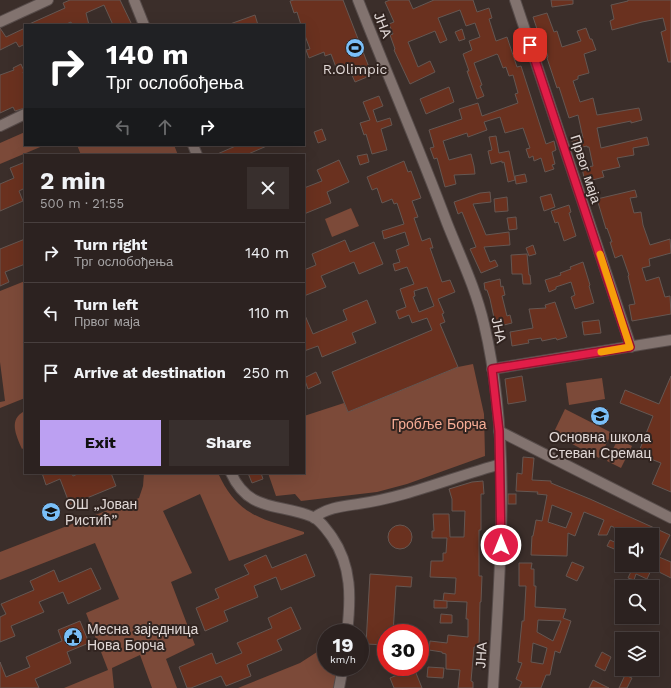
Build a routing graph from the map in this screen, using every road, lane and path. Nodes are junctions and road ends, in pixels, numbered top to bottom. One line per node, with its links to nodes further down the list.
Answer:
1 (48, 0): 5 (street)
2 (134, 0): 6 (street)
3 (358, 0): 11 (street, ЈНА)
4 (515, 0): 10 (street, Првог маја)
5 (0, 22)
6 (144, 24)
7 (24, 114): 8 (street)
8 (0, 126)
9 (671, 340): 10 (street)
10 (630, 347): 11 (street)
11 (492, 369): 12 (street, ЈНА)
12 (499, 431): 13 (street, ЈНА); 16 (street)
13 (500, 464): 15 (street); 20 (street, ЈНА)
14 (232, 474): 15 (street)
15 (314, 518): 17 (street)
16 (671, 518)
17 (348, 624)
18 (341, 676): 19 (street)
19 (339, 688)
20 (493, 688)

